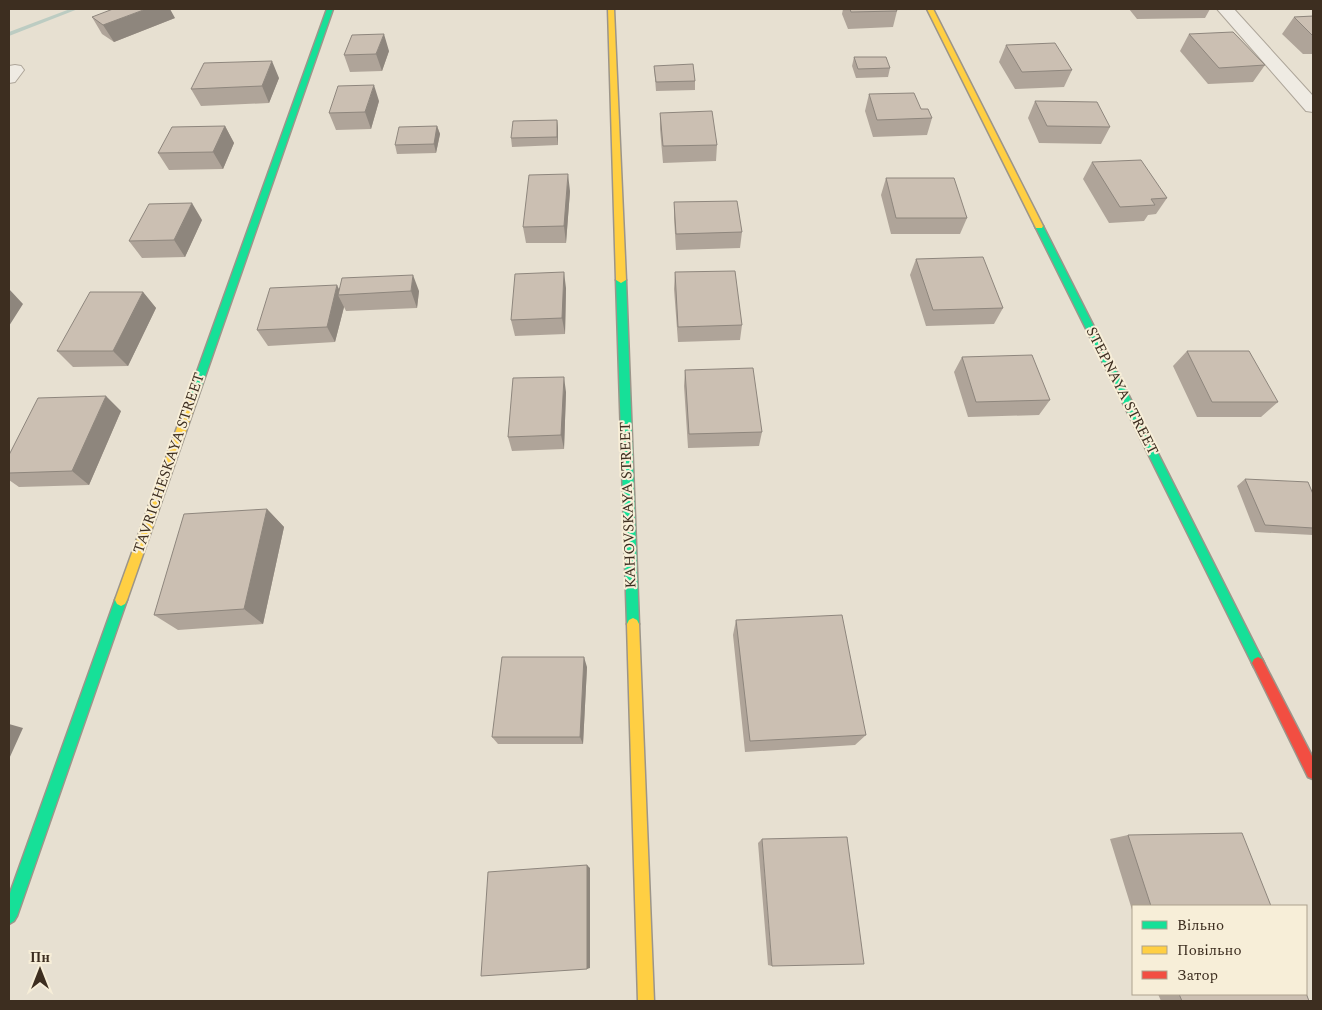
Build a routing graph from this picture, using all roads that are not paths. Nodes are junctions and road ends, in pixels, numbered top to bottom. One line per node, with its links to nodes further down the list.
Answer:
1 (330, 9): 7 (street, TAVRICHESKAYA STREET)
2 (611, 9): 8 (street, KAHOVSKAYA STREET)
3 (930, 9): 6 (street, STEPNAYA STREET)
4 (1225, 9): 5 (street)
5 (1313, 107)
6 (1313, 772)
7 (9, 916)
8 (646, 1001)

